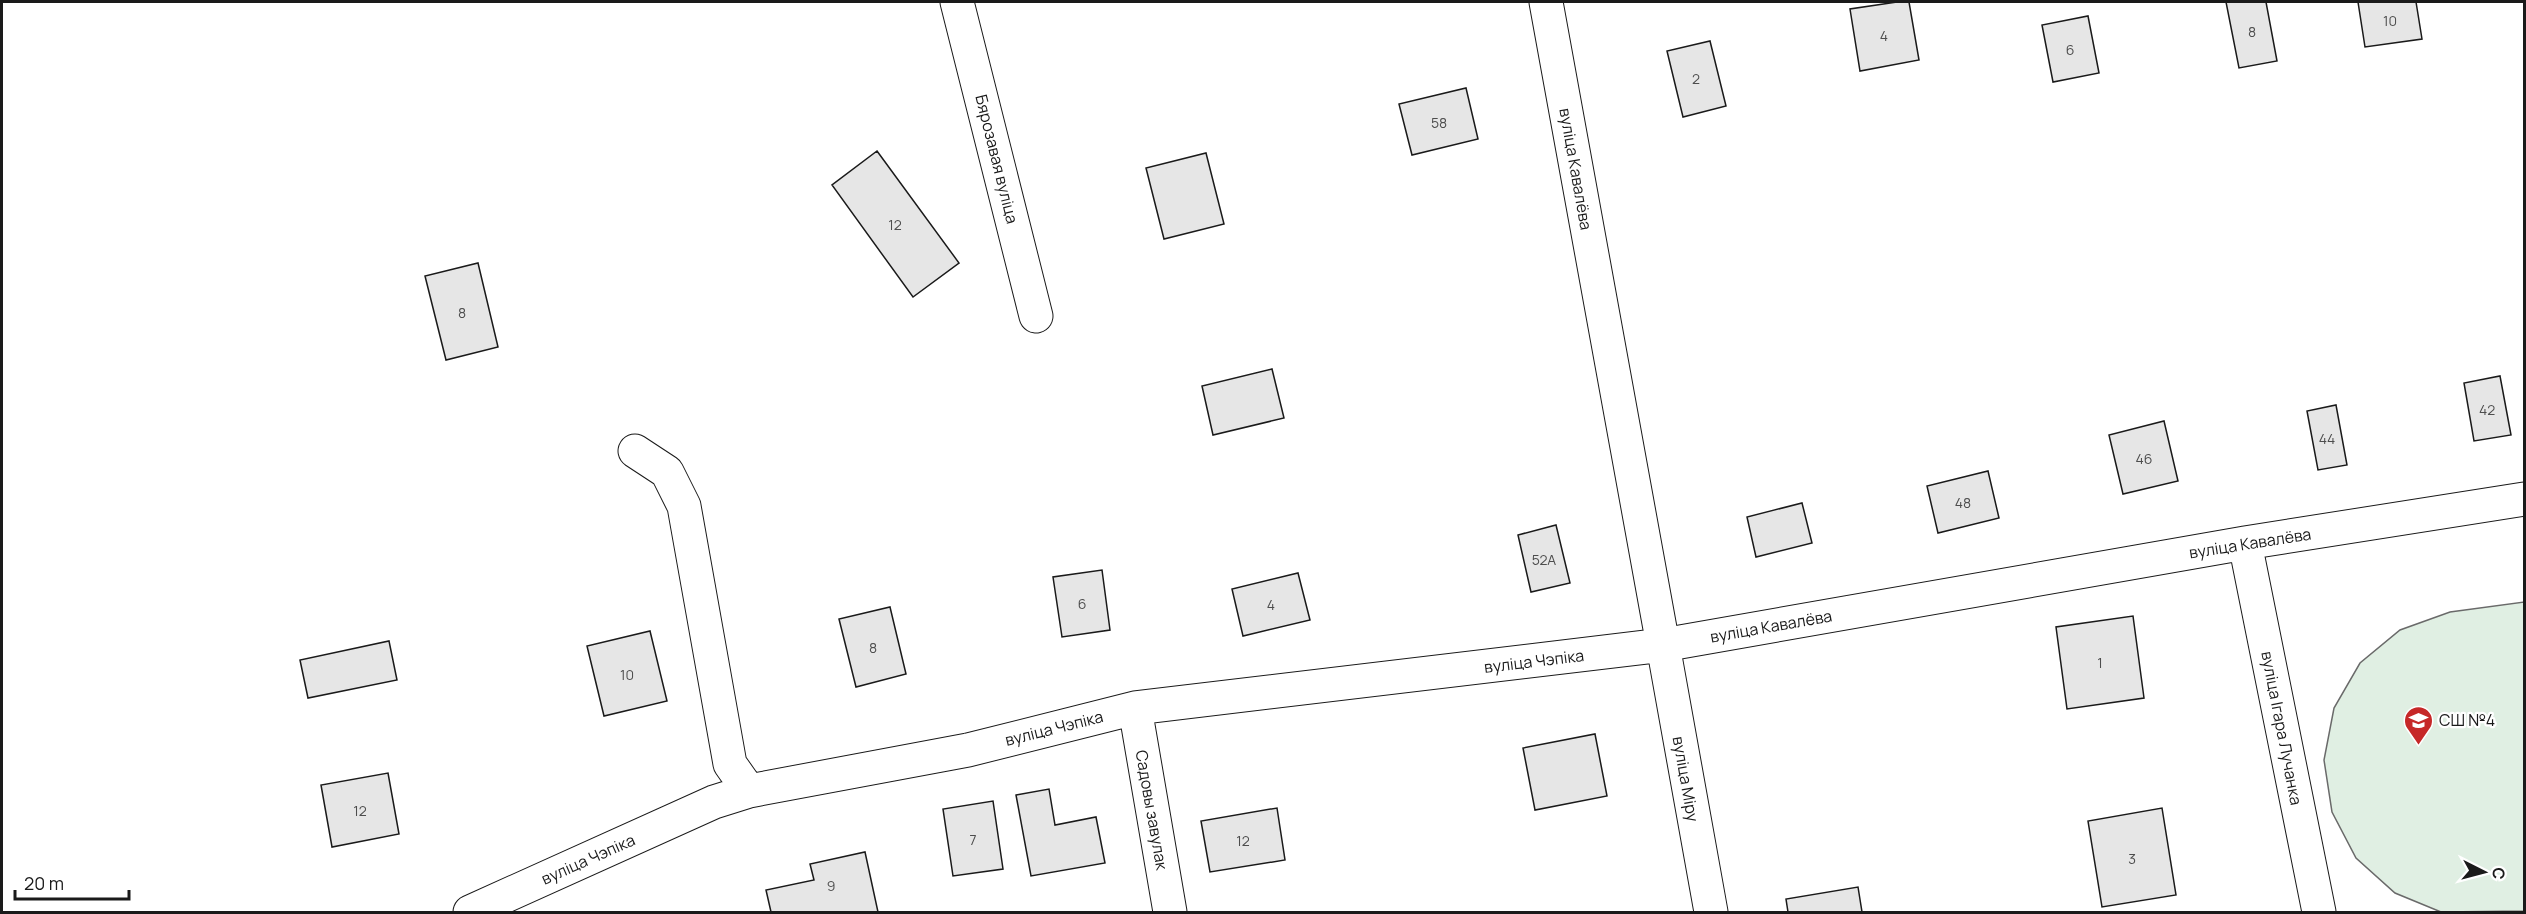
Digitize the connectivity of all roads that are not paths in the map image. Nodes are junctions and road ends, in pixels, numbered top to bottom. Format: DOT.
graph roads {
  1 [pos="957,2"];
  2 [pos="1546,2"];
  3 [pos="1036,316"];
  4 [pos="635,451"];
  5 [pos="2524,499"];
  6 [pos="2245,543"];
  7 [pos="1663,645"];
  8 [pos="1135,708"];
  9 [pos="749,791"];
  10 [pos="470,912"];
  11 [pos="1170,912"];
  12 [pos="1711,912"];
  13 [pos="2319,912"];
  1 -- 3 [label="street, Бярозавая вуліца"];
  2 -- 7 [label="street, вуліца Кавалёва"];
  4 -- 9 [label="street"];
  5 -- 6 [label="street, вуліца Кавалёва"];
  6 -- 7 [label="street, вуліца Кавалёва"];
  6 -- 13 [label="street, вуліца Ігара Лучанка"];
  7 -- 8 [label="street, вуліца Чэпіка"];
  7 -- 12 [label="street, вуліца Міру"];
  8 -- 9 [label="street, вуліца Чэпіка"];
  8 -- 11 [label="street, Садовы завулак"];
  9 -- 10 [label="street, вуліца Чэпіка"];
}
